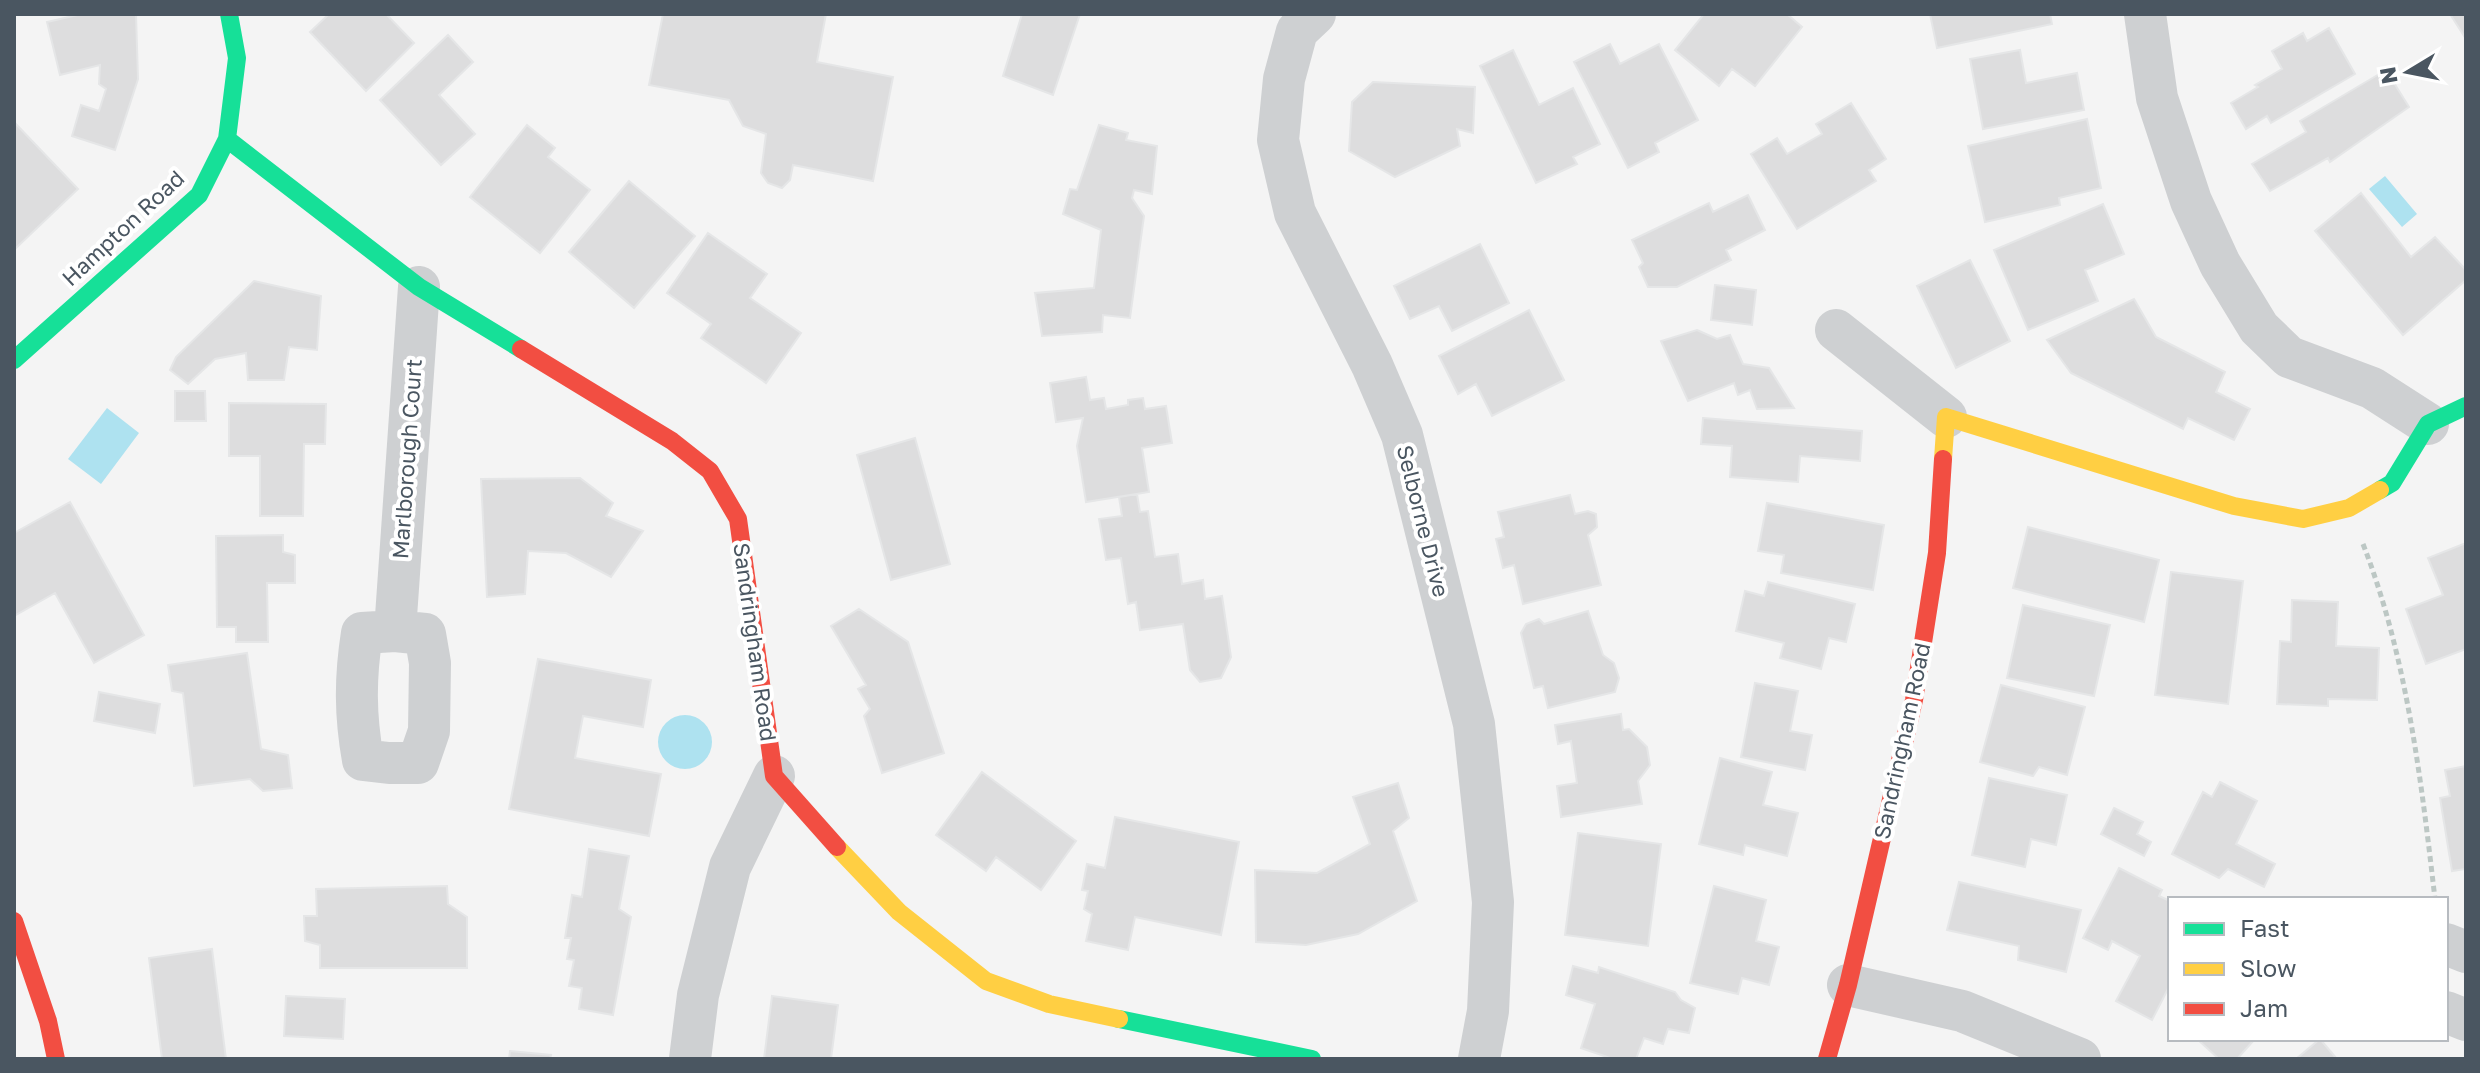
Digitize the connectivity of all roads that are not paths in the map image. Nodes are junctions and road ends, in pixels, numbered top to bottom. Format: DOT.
graph roads {
  1 [pos="229,14"];
  2 [pos="1315,14"];
  3 [pos="2145,14"];
  4 [pos="227,139"];
  5 [pos="419,287"];
  6 [pos="1836,330"];
  7 [pos="14,360"];
  8 [pos="2466,406"];
  9 [pos="1946,417"];
  10 [pos="2428,424"];
  11 [pos="395,631"];
  12 [pos="774,776"];
  13 [pos="14,921"];
  14 [pos="1848,985"];
  15 [pos="56,1059"];
  16 [pos="690,1059"];
  17 [pos="1312,1059"];
  18 [pos="1479,1059"];
  19 [pos="1827,1059"];
  20 [pos="2080,1059"];
  1 -- 4 [label="street, Hampton Road"];
  2 -- 18 [label="street, Selborne Drive"];
  3 -- 10 [label="street"];
  4 -- 5 [label="street, Sandringham Road"];
  4 -- 7 [label="street, Hampton Road"];
  5 -- 11 [label="street, Marlborough Court"];
  5 -- 12 [label="street, Sandringham Road"];
  6 -- 9 [label="street"];
  8 -- 10 [label="street"];
  9 -- 10 [label="street"];
  9 -- 14 [label="street, Sandringham Road"];
  12 -- 16 [label="street"];
  12 -- 17 [label="street"];
  13 -- 15 [label="street"];
  14 -- 19 [label="street, Sandringham Road"];
  14 -- 20 [label="street"];
}
